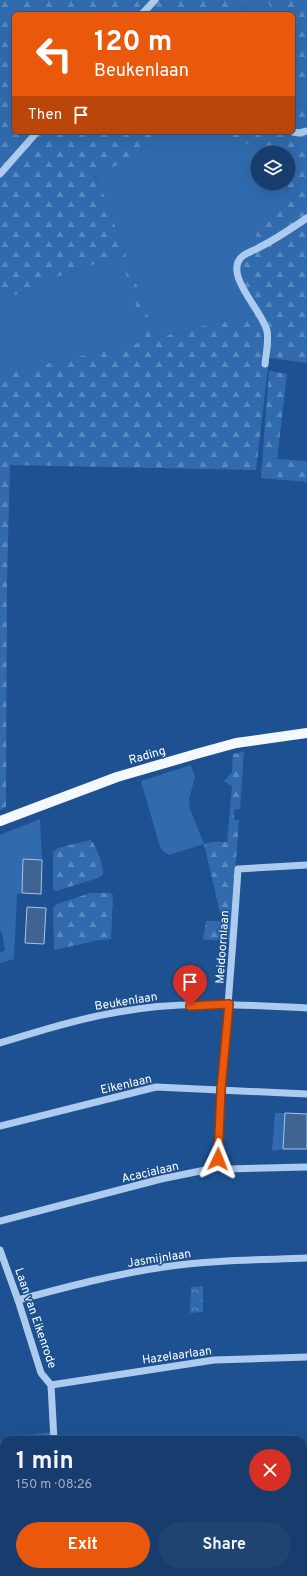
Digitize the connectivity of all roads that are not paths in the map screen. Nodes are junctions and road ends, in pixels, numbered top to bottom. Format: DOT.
graph roads {
  1 [pos="155,0"];
  2 [pos="144,12"];
  3 [pos="307,131"];
  4 [pos="296,132"];
  5 [pos="35,134"];
  6 [pos="307,139"];
  7 [pos="0,174"];
  8 [pos="307,218"];
  9 [pos="265,364"];
  10 [pos="307,733"];
  11 [pos="0,821"];
  12 [pos="307,865"];
  13 [pos="229,1004"];
  14 [pos="307,1008"];
  15 [pos="0,1043"];
  16 [pos="221,1090"];
  17 [pos="307,1094"];
  18 [pos="0,1126"];
  19 [pos="220,1167"];
  20 [pos="307,1167"];
  21 [pos="0,1221"];
  22 [pos="0,1250"];
  23 [pos="307,1258"];
  24 [pos="18,1300"];
  25 [pos="307,1356"];
  26 [pos="51,1385"];
  27 [pos="54,1436"];
  1 -- 2 [label="street"];
  3 -- 4 [label="street"];
  4 -- 6 [label="street"];
  5 -- 7 [label="street"];
  8 -- 9 [label="street"];
  10 -- 11 [label="main road, Rading"];
  12 -- 13 [label="street, Meidoornlaan"];
  13 -- 14 [label="street, Beukenlaan"];
  13 -- 15 [label="street, Beukenlaan"];
  13 -- 16 [label="street, Meidoornlaan"];
  16 -- 17 [label="street, Eikenlaan"];
  16 -- 18 [label="street, Eikenlaan"];
  16 -- 19 [label="street, Meidoornlaan"];
  19 -- 20 [label="street, Acacialaan"];
  19 -- 21 [label="street, Acacialaan"];
  22 -- 24 [label="street, Laan van Eikenrode"];
  23 -- 24 [label="street, Jasmijnlaan"];
  24 -- 26 [label="street, Laan van Eikenrode"];
  25 -- 26 [label="street, Hazelaarlaan"];
  26 -- 27 [label="street, Laan van Eikenrode"];
}
